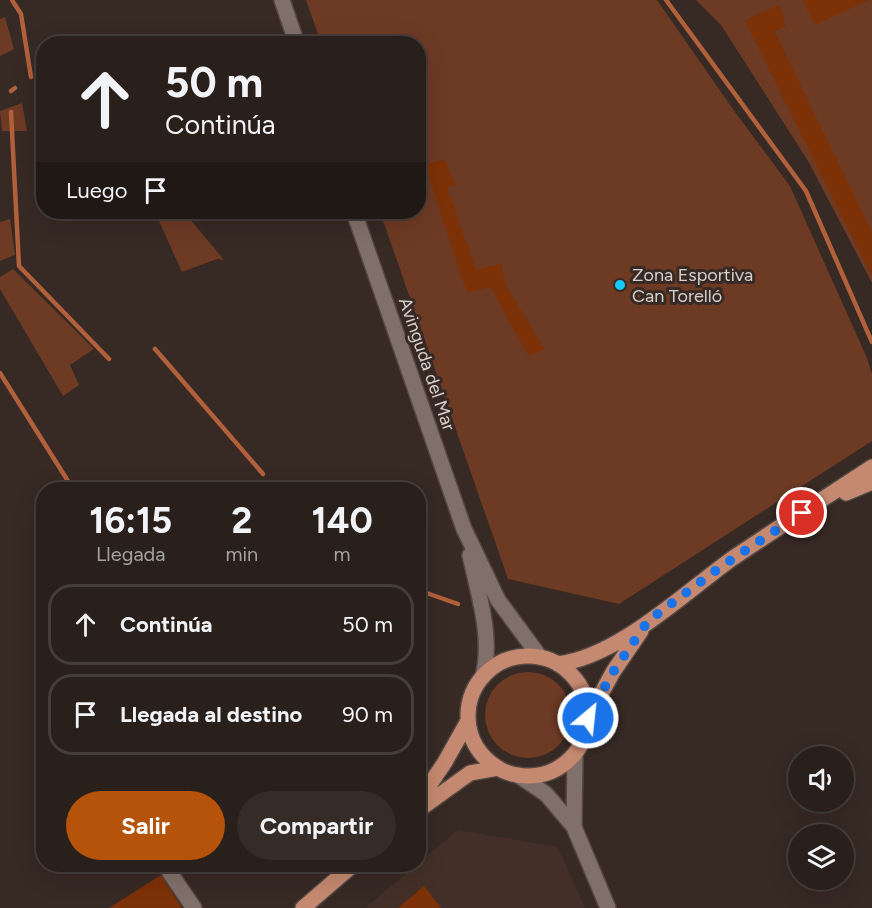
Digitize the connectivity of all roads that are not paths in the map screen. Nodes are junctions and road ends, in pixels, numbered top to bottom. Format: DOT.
graph roads {
  1 [pos="282,0"];
  2 [pos="294,36"];
  3 [pos="356,219"];
  4 [pos="872,467"];
  5 [pos="872,482"];
  6 [pos="802,513"];
  7 [pos="464,529"];
  8 [pos="648,621"];
  9 [pos="540,657"];
  10 [pos="558,664"];
  11 [pos="483,676"];
  12 [pos="588,718"];
  13 [pos="468,721"];
  14 [pos="574,754"];
  15 [pos="498,768"];
  16 [pos="518,776"];
  17 [pos="426,790"];
  18 [pos="426,804"];
  19 [pos="574,827"];
  20 [pos="345,872"];
  21 [pos="170,873"];
  22 [pos="194,908"];
  23 [pos="303,908"];
  24 [pos="608,908"];
  1 -- 2 [label="street"];
  3 -- 7 [label="street, Avinguda del Mar"];
  4 -- 6 [label="main road"];
  5 -- 6 [label="main road"];
  6 -- 8 [label="main road"];
  7 -- 9 [label="street, Avinguda del Mar"];
  7 -- 11 [label="street, Avinguda del Mar"];
  8 -- 10 [label="main road"];
  8 -- 12 [label="main road"];
  9 -- 10 [label="main road"];
  9 -- 11 [label="main road"];
  10 -- 12 [label="main road"];
  11 -- 13 [label="main road"];
  12 -- 14 [label="main road"];
  13 -- 15 [label="main road"];
  13 -- 17 [label="main road"];
  14 -- 16 [label="main road"];
  14 -- 19 [label="street"];
  15 -- 16 [label="main road"];
  15 -- 18 [label="main road"];
  16 -- 19 [label="street"];
  19 -- 24 [label="street"];
  20 -- 23 [label="main road"];
  21 -- 22 [label="street"];
}
